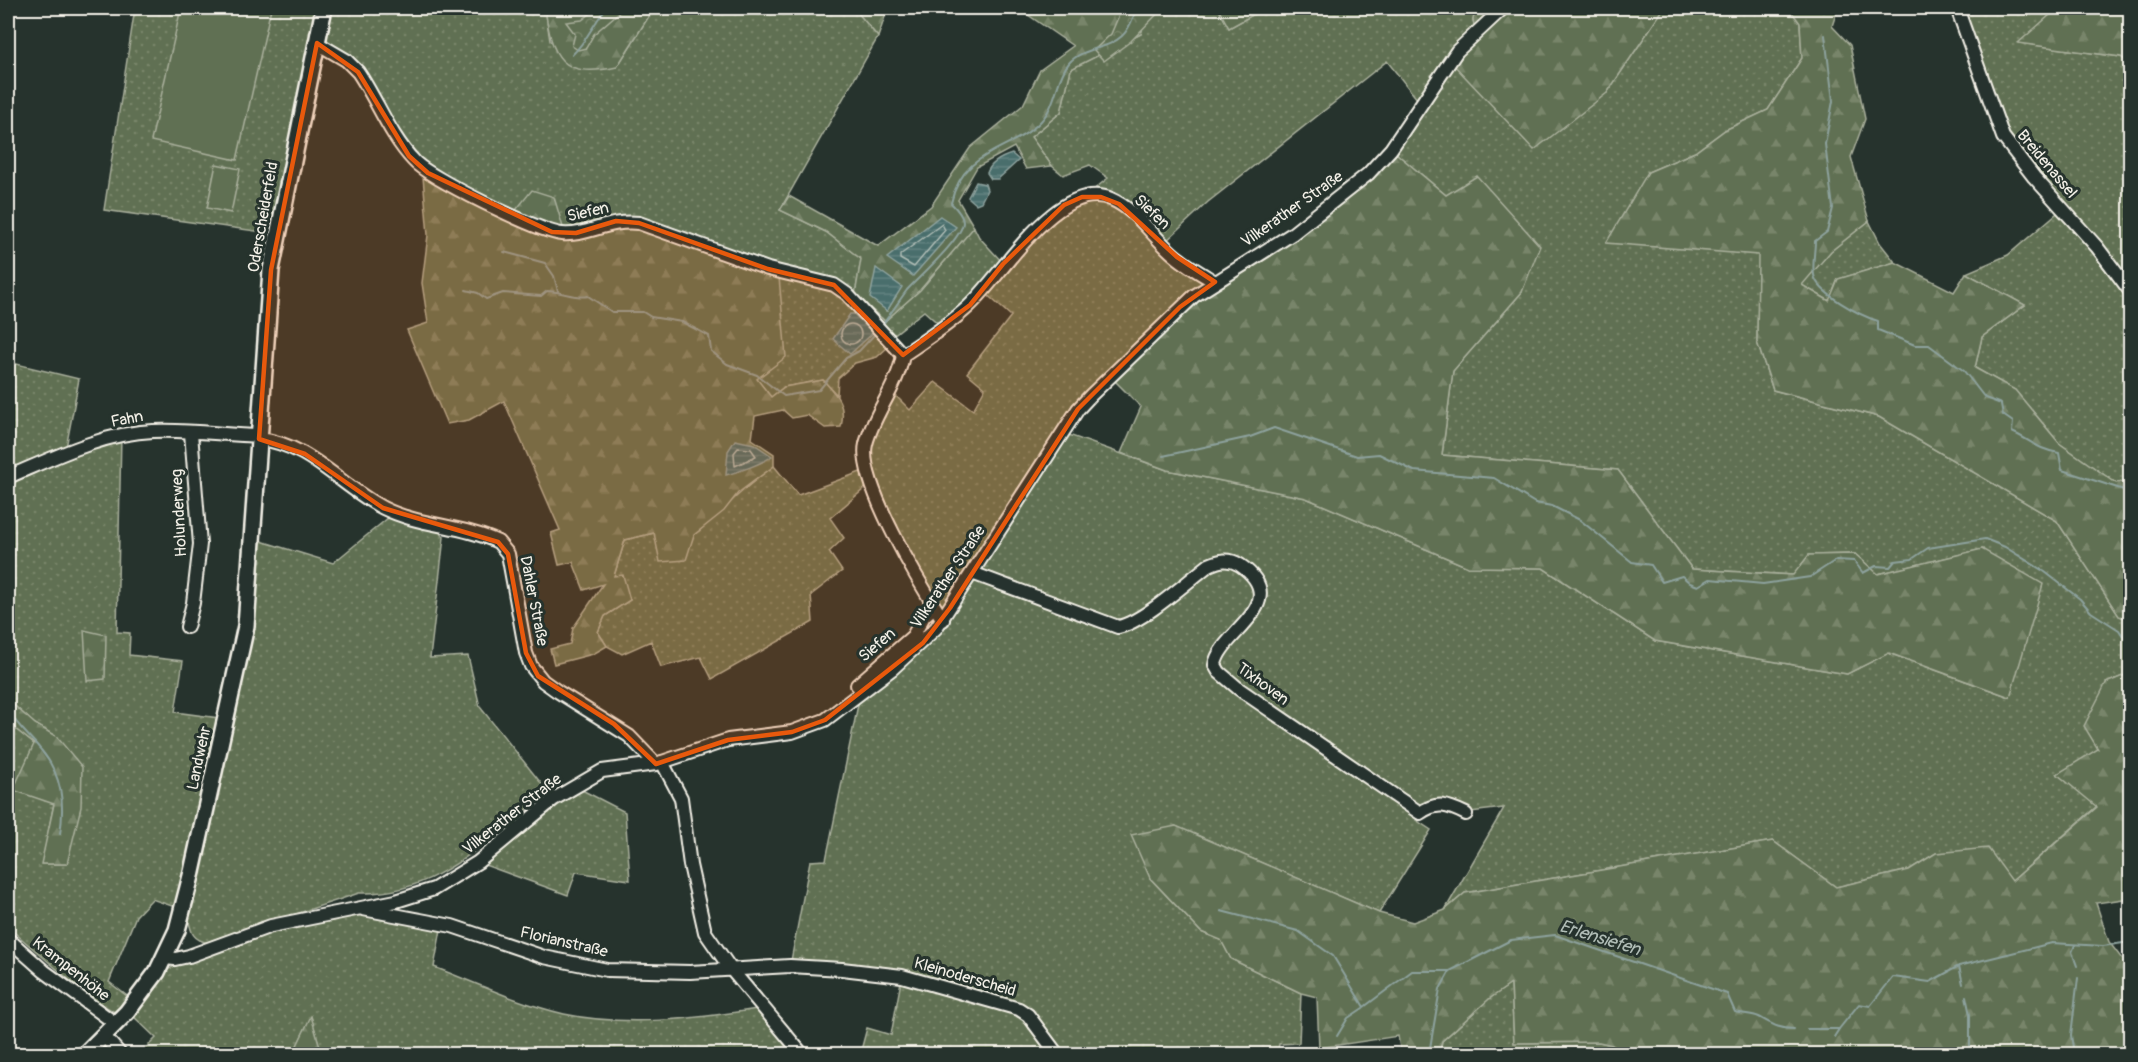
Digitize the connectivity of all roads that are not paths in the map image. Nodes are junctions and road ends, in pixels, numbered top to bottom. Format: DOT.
graph roads {
  1 [pos="324,8"];
  2 [pos="1503,8"];
  3 [pos="1957,8"];
  4 [pos="317,43"];
  5 [pos="1215,282"];
  6 [pos="2130,291"];
  7 [pos="903,355"];
  8 [pos="191,433"];
  9 [pos="259,438"];
  10 [pos="8,477"];
  11 [pos="972,573"];
  12 [pos="934,607"];
  13 [pos="943,620"];
  14 [pos="187,627"];
  15 [pos="859,680"];
  16 [pos="659,763"];
  17 [pos="1466,814"];
  18 [pos="356,908"];
  19 [pos="8,939"];
  20 [pos="165,958"];
  21 [pos="730,968"];
  22 [pos="842,969"];
  23 [pos="116,1024"];
  24 [pos="104,1036"];
  25 [pos="86,1054"];
  26 [pos="120,1054"];
  27 [pos="802,1054"];
  28 [pos="1057,1054"];
  1 -- 4 [label="main road, Oderscheiderfeld"];
  2 -- 5 [label="street, Vilkerather Straße"];
  3 -- 6 [label="street, Breidenassel"];
  4 -- 7 [label="street, Siefen"];
  4 -- 9 [label="main road, Oderscheiderfeld"];
  5 -- 7 [label="street, Siefen"];
  5 -- 11 [label="street, Vilkerather Straße"];
  7 -- 12 [label="street"];
  8 -- 9 [label="street, Fahn"];
  8 -- 10 [label="street, Fahn"];
  8 -- 14 [label="street, Holunderweg"];
  9 -- 16 [label="street, Dahler Straße"];
  9 -- 20 [label="main road, Landwehr"];
  11 -- 13 [label="street, Vilkerather Straße"];
  11 -- 17 [label="street, Tixhoven"];
  12 -- 13 [label="street"];
  12 -- 15 [label="street, Siefen"];
  13 -- 16 [label="street, Vilkerather Straße"];
  16 -- 18 [label="street, Vilkerather Straße"];
  16 -- 21 [label="street, Dahler Straße"];
  18 -- 20 [label="street, Vilkerather Straße"];
  18 -- 21 [label="street, Florianstraße"];
  19 -- 23 [label="street, Krampenhöhe"];
  20 -- 23 [label="main road, Landwehr"];
  21 -- 22 [label="street, Florianstraße"];
  21 -- 27 [label="street, Dahler Straße"];
  22 -- 28 [label="street, Kleinoderscheid"];
  23 -- 24 [label="main road, Landwehr"];
  24 -- 25 [label="main road, Landwehr"];
  24 -- 26 [label="street"];
}
